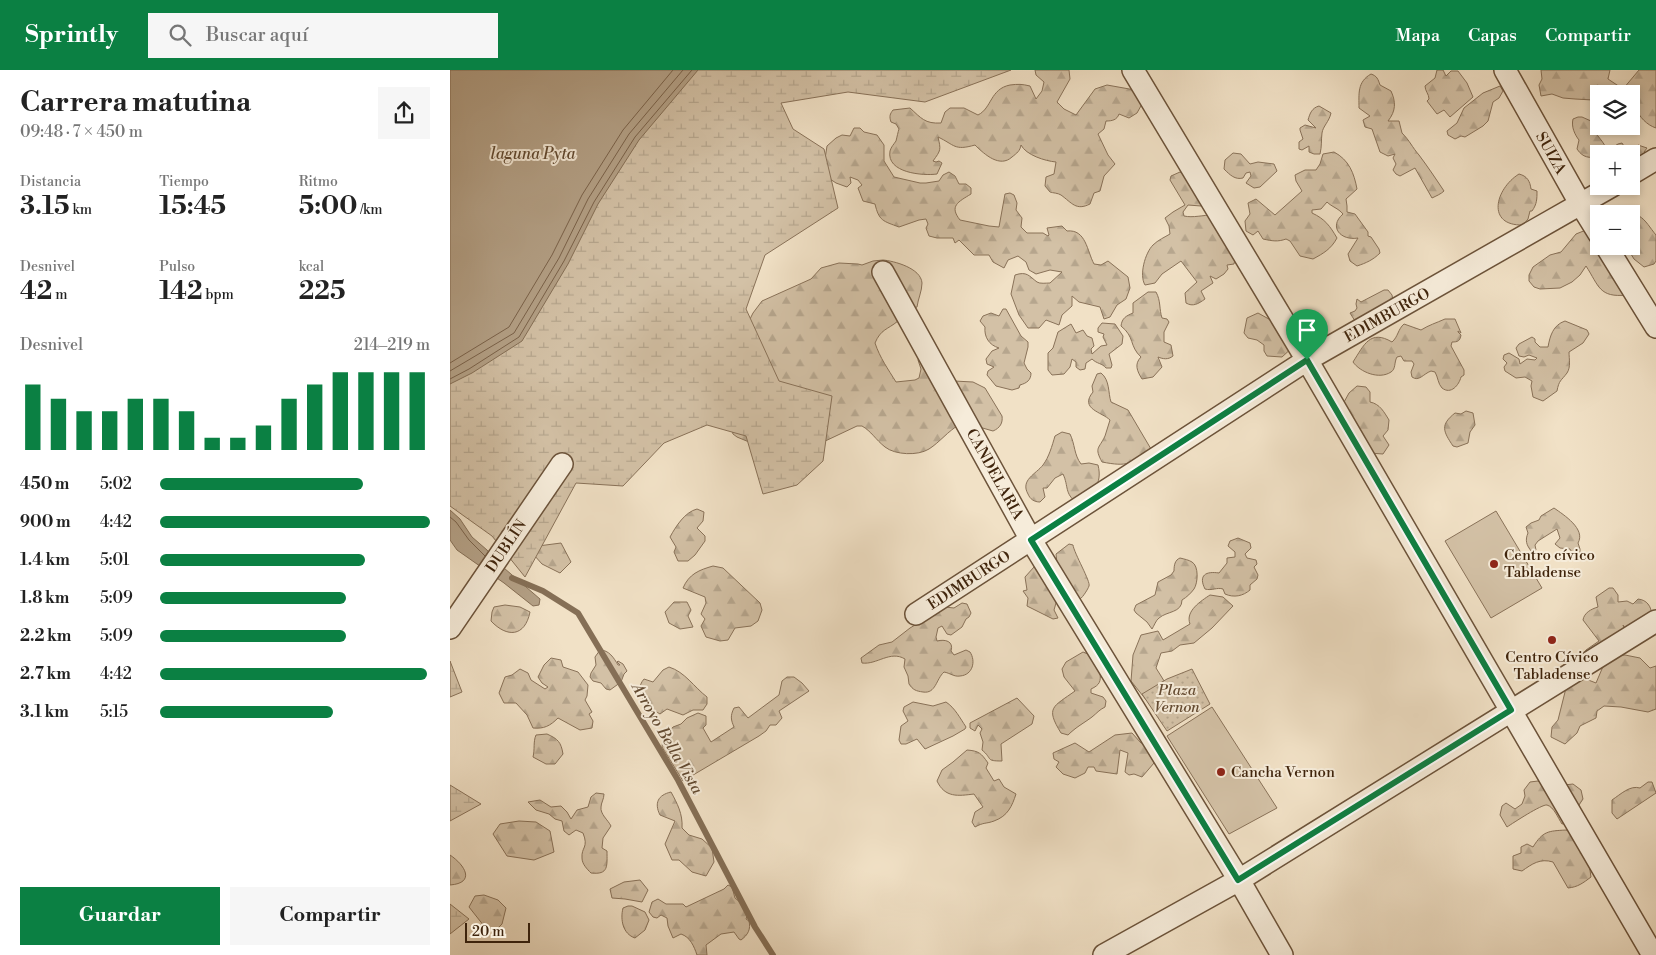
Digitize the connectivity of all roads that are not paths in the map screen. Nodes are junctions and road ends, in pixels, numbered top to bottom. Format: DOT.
graph roads {
  1 [pos="1133,70"];
  2 [pos="1505,70"];
  3 [pos="1656,159"];
  4 [pos="1640,169"];
  5 [pos="1597,195"];
  6 [pos="1581,205"];
  7 [pos="1590,220"];
  8 [pos="1612,255"];
  9 [pos="883,272"];
  10 [pos="1656,327"];
  11 [pos="1307,360"];
  12 [pos="562,464"];
  13 [pos="1031,540"];
  14 [pos="916,614"];
  15 [pos="1656,621"];
  16 [pos="450,628"];
  17 [pos="1511,710"];
  18 [pos="1238,880"];
  19 [pos="1104,955"];
  20 [pos="1282,955"];
  21 [pos="1653,955"];
  1 -- 11 [label="street"];
  2 -- 6 [label="street, SUIZA"];
  3 -- 4 [label="street"];
  5 -- 6 [label="street, EDIMBURGO"];
  6 -- 7 [label="street, SUIZA"];
  6 -- 11 [label="street, EDIMBURGO"];
  8 -- 10 [label="street"];
  9 -- 13 [label="street, CANDELARIA"];
  11 -- 13 [label="street, EDIMBURGO"];
  11 -- 17 [label="street"];
  12 -- 16 [label="street, DUBLÍN"];
  13 -- 14 [label="street, EDIMBURGO"];
  13 -- 18 [label="street, CANDELARIA"];
  15 -- 17 [label="street"];
  17 -- 18 [label="street"];
  17 -- 21 [label="street"];
  18 -- 19 [label="street"];
  18 -- 20 [label="street, CANDELARIA"];
}
